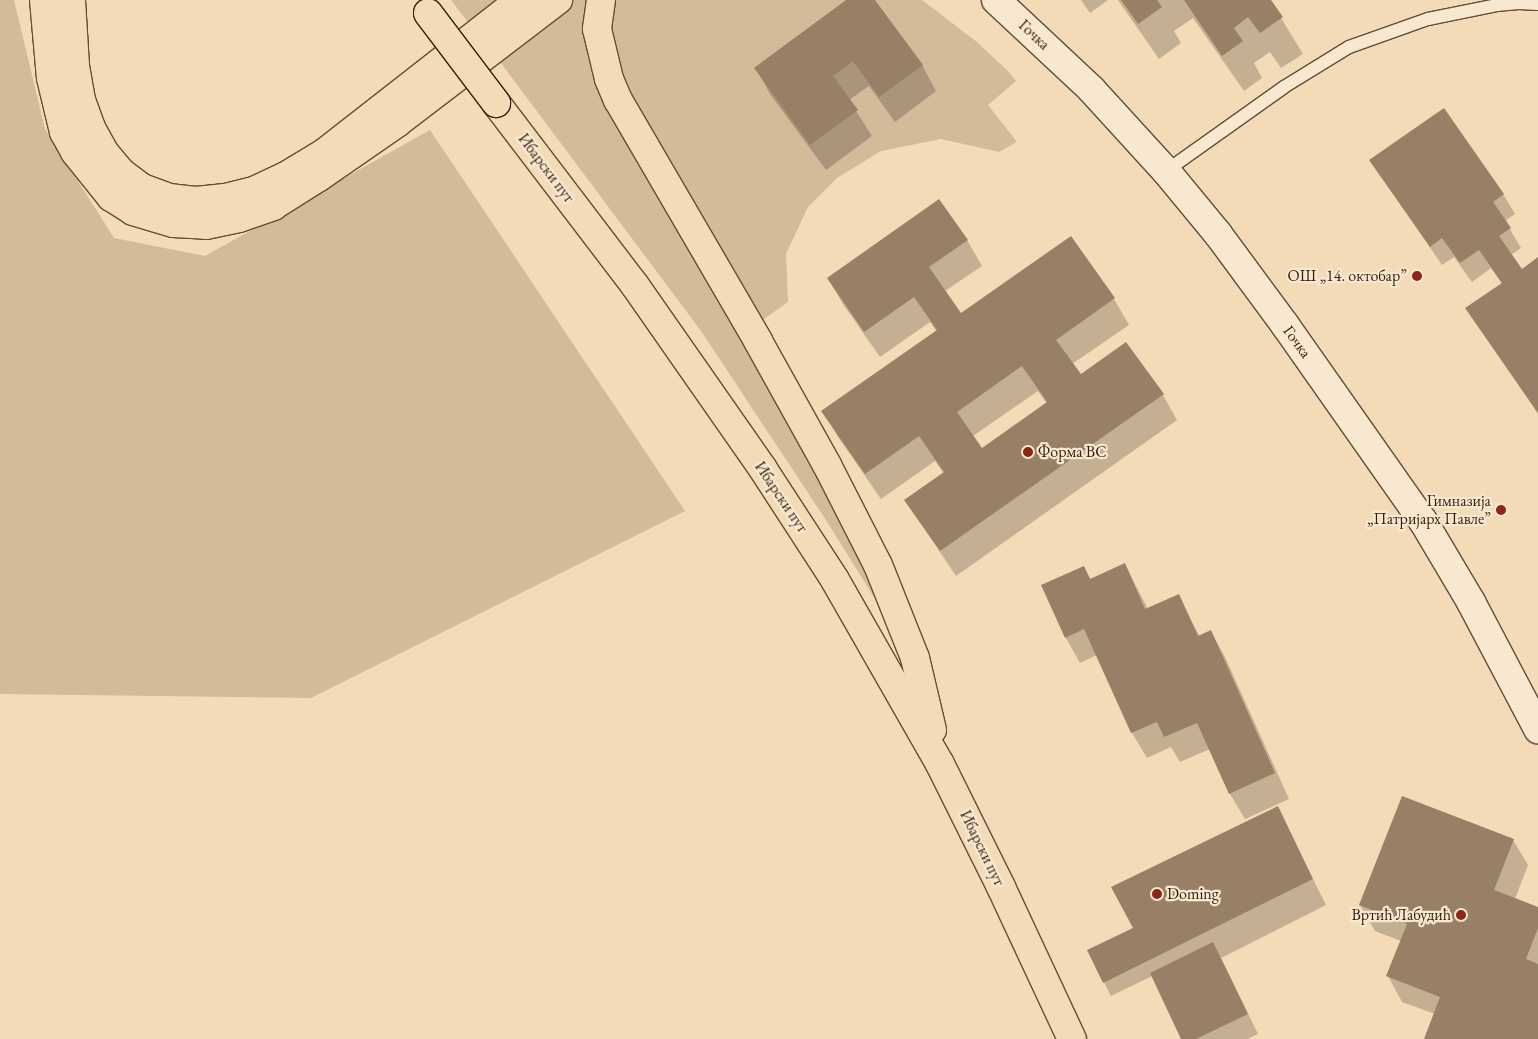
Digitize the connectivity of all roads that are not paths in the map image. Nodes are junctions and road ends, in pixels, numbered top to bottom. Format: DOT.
graph roads {
  1 [pos="44,0"];
  2 [pos="70,0"];
  3 [pos="520,0"];
  4 [pos="558,0"];
  5 [pos="600,0"];
  6 [pos="996,0"];
  7 [pos="1538,4"];
  8 [pos="423,6"];
  9 [pos="1166,171"];
  10 [pos="1538,728"];
  11 [pos="940,764"];
  12 [pos="1072,1039"];
  1 -- 4 [label="main road"];
  2 -- 3 [label="main road"];
  5 -- 11 [label="main road"];
  6 -- 9 [label="street, Гочка"];
  7 -- 9 [label="lane"];
  8 -- 11 [label="main road, Ибарски пут, bridge"];
  9 -- 10 [label="street, Гочка"];
  11 -- 12 [label="main road, Ибарски пут"];
}
